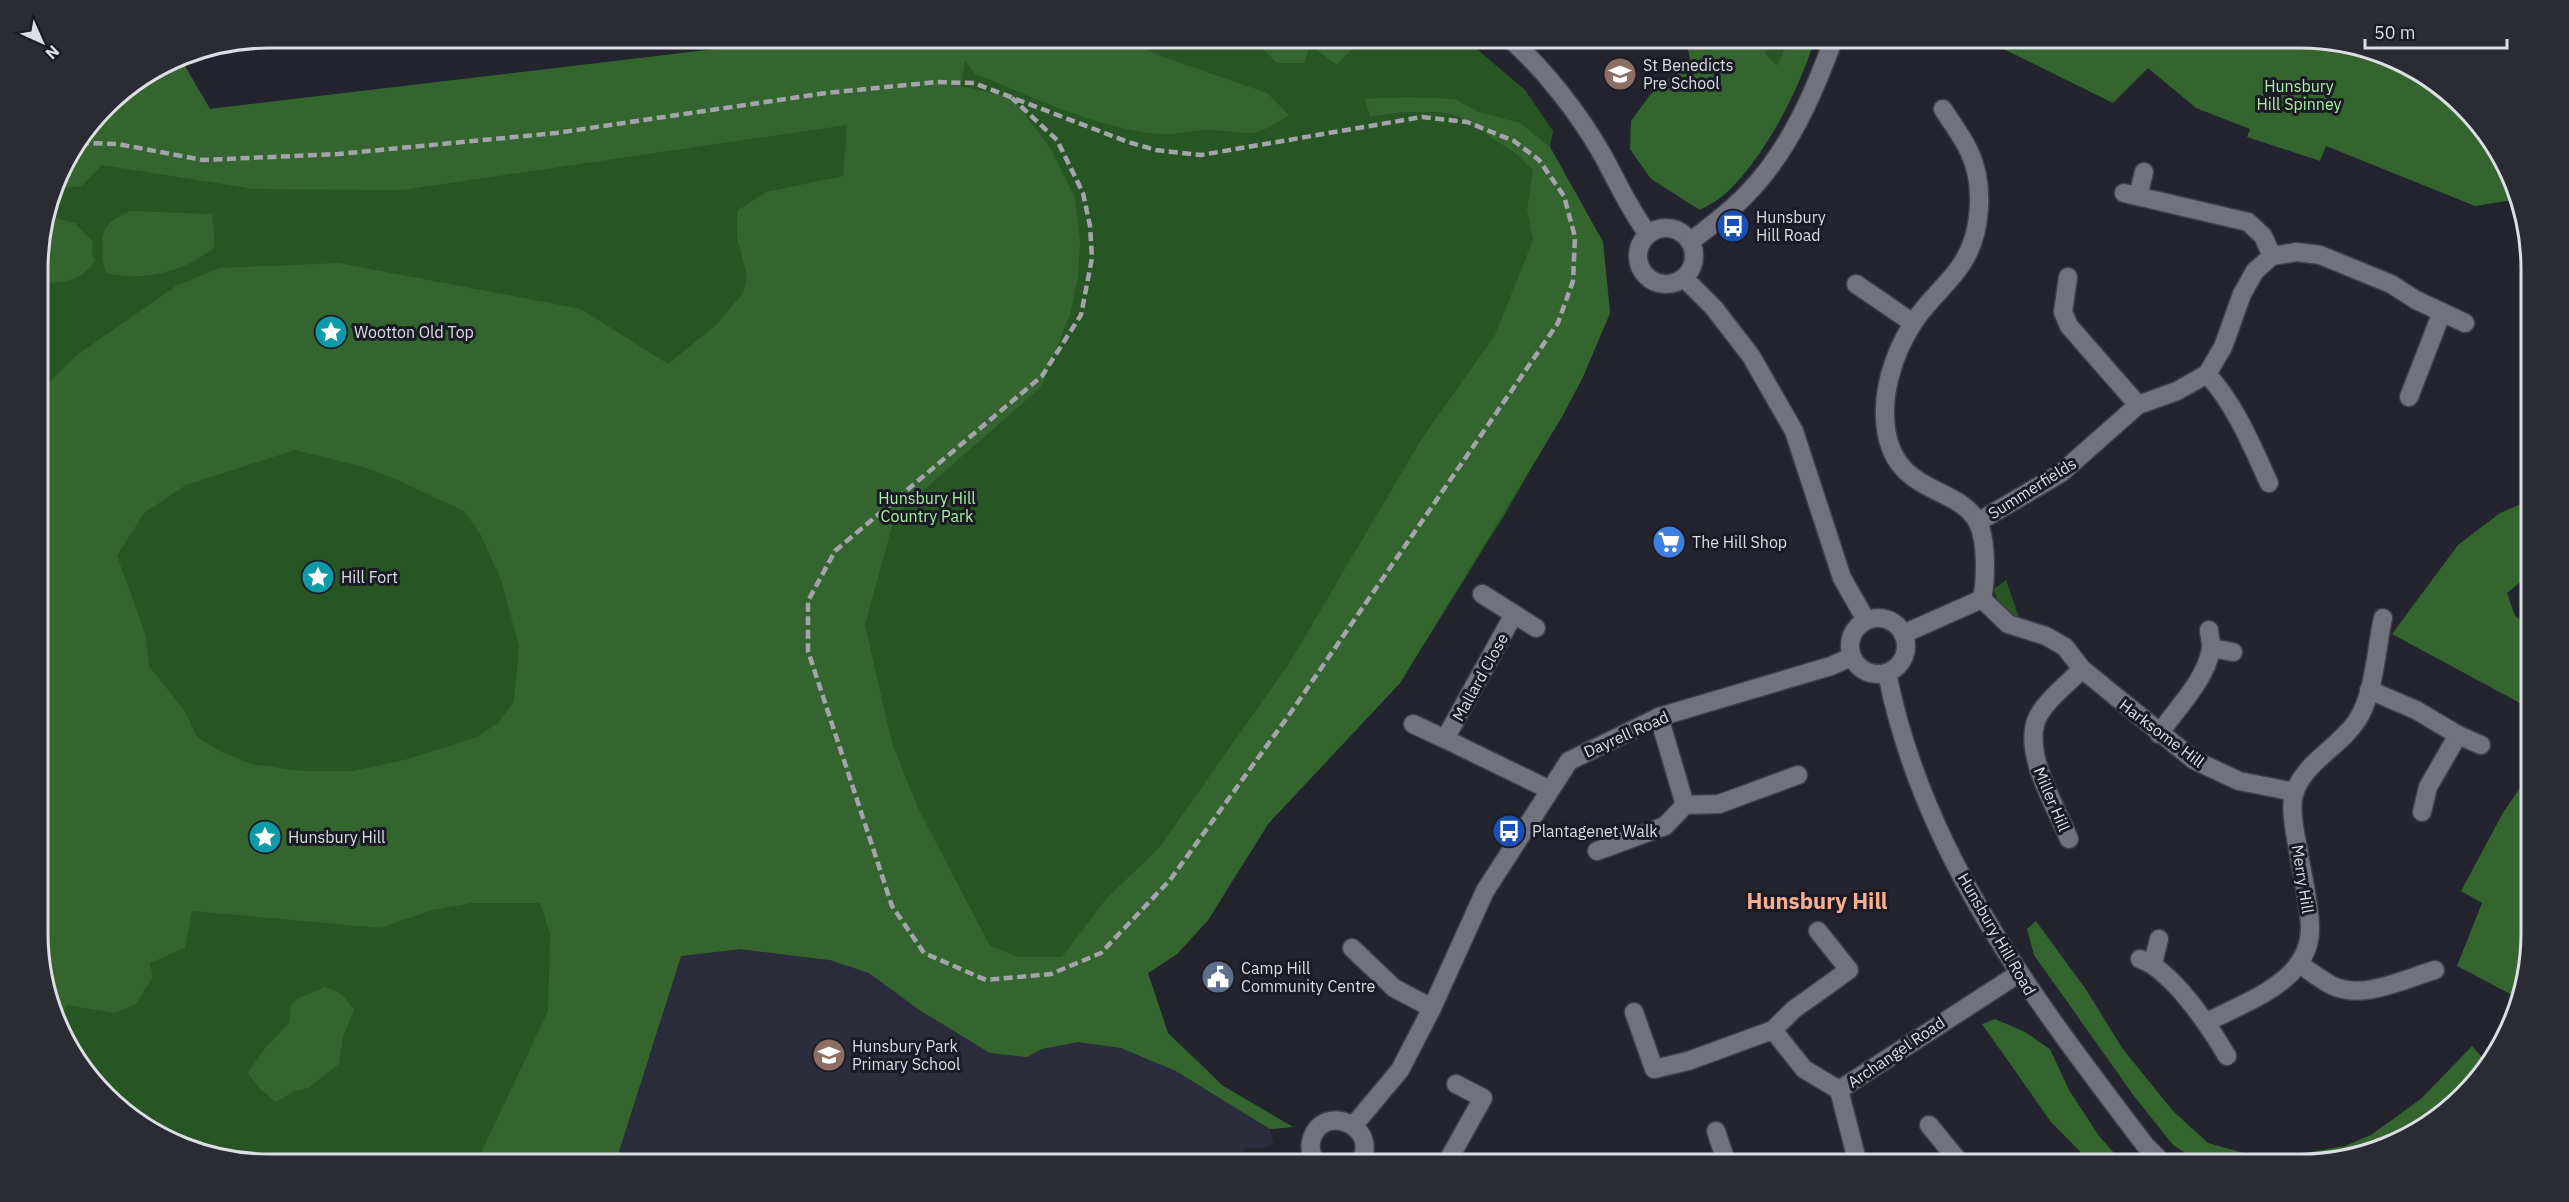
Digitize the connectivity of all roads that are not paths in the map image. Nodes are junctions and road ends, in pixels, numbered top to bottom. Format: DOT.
graph roads {
  1 [pos="1522,48"];
  2 [pos="1830,48"];
  3 [pos="1943,108"];
  4 [pos="2144,171"];
  5 [pos="1648,234"];
  6 [pos="1690,242"];
  7 [pos="2272,256"];
  8 [pos="2068,277"];
  9 [pos="1684,278"];
  10 [pos="1856,284"];
  11 [pos="2442,312"];
  12 [pos="1912,323"];
  13 [pos="2465,323"];
  14 [pos="2207,374"];
  15 [pos="2409,397"];
  16 [pos="2138,405"];
  17 [pos="2269,483"];
  18 [pos="1978,522"];
  19 [pos="1482,594"];
  20 [pos="1982,599"];
  21 [pos="1514,614"];
  22 [pos="2383,618"];
  23 [pos="1866,620"];
  24 [pos="1536,628"];
  25 [pos="1903,634"];
  26 [pos="2233,652"];
  27 [pos="1851,657"];
  28 [pos="2082,669"];
  29 [pos="1887,674"];
  30 [pos="2369,690"];
  31 [pos="1659,717"];
  32 [pos="1413,724"];
  33 [pos="2158,734"];
  34 [pos="2458,735"];
  35 [pos="1445,739"];
  36 [pos="2481,745"];
  37 [pos="1798,775"];
  38 [pos="1550,790"];
  39 [pos="2295,792"];
  40 [pos="1685,804"];
  41 [pos="2422,812"];
  42 [pos="2069,839"];
  43 [pos="1597,851"];
  44 [pos="1818,931"];
  45 [pos="2159,939"];
  46 [pos="1352,948"];
  47 [pos="2299,964"];
  48 [pos="2435,970"];
  49 [pos="2018,974"];
  50 [pos="1432,1008"];
  51 [pos="1634,1012"];
  52 [pos="2207,1022"];
  53 [pos="1773,1029"];
  54 [pos="2227,1056"];
  55 [pos="1456,1084"];
  56 [pos="1839,1090"];
  57 [pos="1354,1125"];
  58 [pos="1929,1125"];
  59 [pos="1716,1131"];
  60 [pos="1310,1154"];
  61 [pos="1363,1154"];
  62 [pos="1452,1154"];
  63 [pos="1724,1154"];
  64 [pos="1855,1154"];
  65 [pos="1953,1154"];
  66 [pos="2154,1154"];
  1 -- 5 [label="street"];
  2 -- 6 [label="street"];
  3 -- 12 [label="street"];
  4 -- 7 [label="street"];
  5 -- 6 [label="street"];
  5 -- 9 [label="street"];
  6 -- 9 [label="street"];
  7 -- 11 [label="street"];
  7 -- 14 [label="street"];
  8 -- 16 [label="street"];
  9 -- 23 [label="street"];
  10 -- 12 [label="street"];
  11 -- 13 [label="street"];
  11 -- 15 [label="street"];
  12 -- 18 [label="street"];
  14 -- 16 [label="street, Summerfields"];
  14 -- 17 [label="street"];
  16 -- 18 [label="street, Summerfields"];
  18 -- 20 [label="street"];
  19 -- 21 [label="street, Mallard Close"];
  20 -- 25 [label="street"];
  20 -- 28 [label="street, Harksome Hill"];
  21 -- 24 [label="street, Mallard Close"];
  21 -- 35 [label="street, Mallard Close"];
  22 -- 30 [label="street"];
  23 -- 25 [label="street"];
  23 -- 27 [label="street"];
  25 -- 29 [label="street"];
  26 -- 33 [label="street"];
  27 -- 29 [label="street"];
  27 -- 31 [label="street, Dayrell Road"];
  28 -- 33 [label="street, Harksome Hill"];
  28 -- 42 [label="street, Miller Hill"];
  29 -- 49 [label="street, Hunsbury Hill Road"];
  30 -- 34 [label="street"];
  30 -- 39 [label="street"];
  31 -- 38 [label="street, Dayrell Road"];
  31 -- 40 [label="street"];
  32 -- 35 [label="street, Mallard Close"];
  33 -- 39 [label="street, Harksome Hill"];
  34 -- 36 [label="street"];
  34 -- 41 [label="street"];
  35 -- 38 [label="street, Mallard Close"];
  37 -- 40 [label="street"];
  38 -- 50 [label="street, Dayrell Road"];
  39 -- 47 [label="street, Merry Hill"];
  40 -- 43 [label="street"];
  44 -- 53 [label="street"];
  45 -- 52 [label="street"];
  46 -- 50 [label="street"];
  47 -- 48 [label="street"];
  47 -- 52 [label="street, Merry Hill"];
  49 -- 56 [label="street, Archangel Road"];
  49 -- 66 [label="street, Hunsbury Hill Road"];
  50 -- 57 [label="street, Dayrell Road"];
  51 -- 53 [label="street"];
  52 -- 54 [label="street"];
  53 -- 56 [label="street"];
  55 -- 62 [label="street"];
  56 -- 64 [label="street, Archangel Road"];
  57 -- 60 [label="street"];
  57 -- 61 [label="street"];
  58 -- 65 [label="street"];
  59 -- 63 [label="street"];
}
